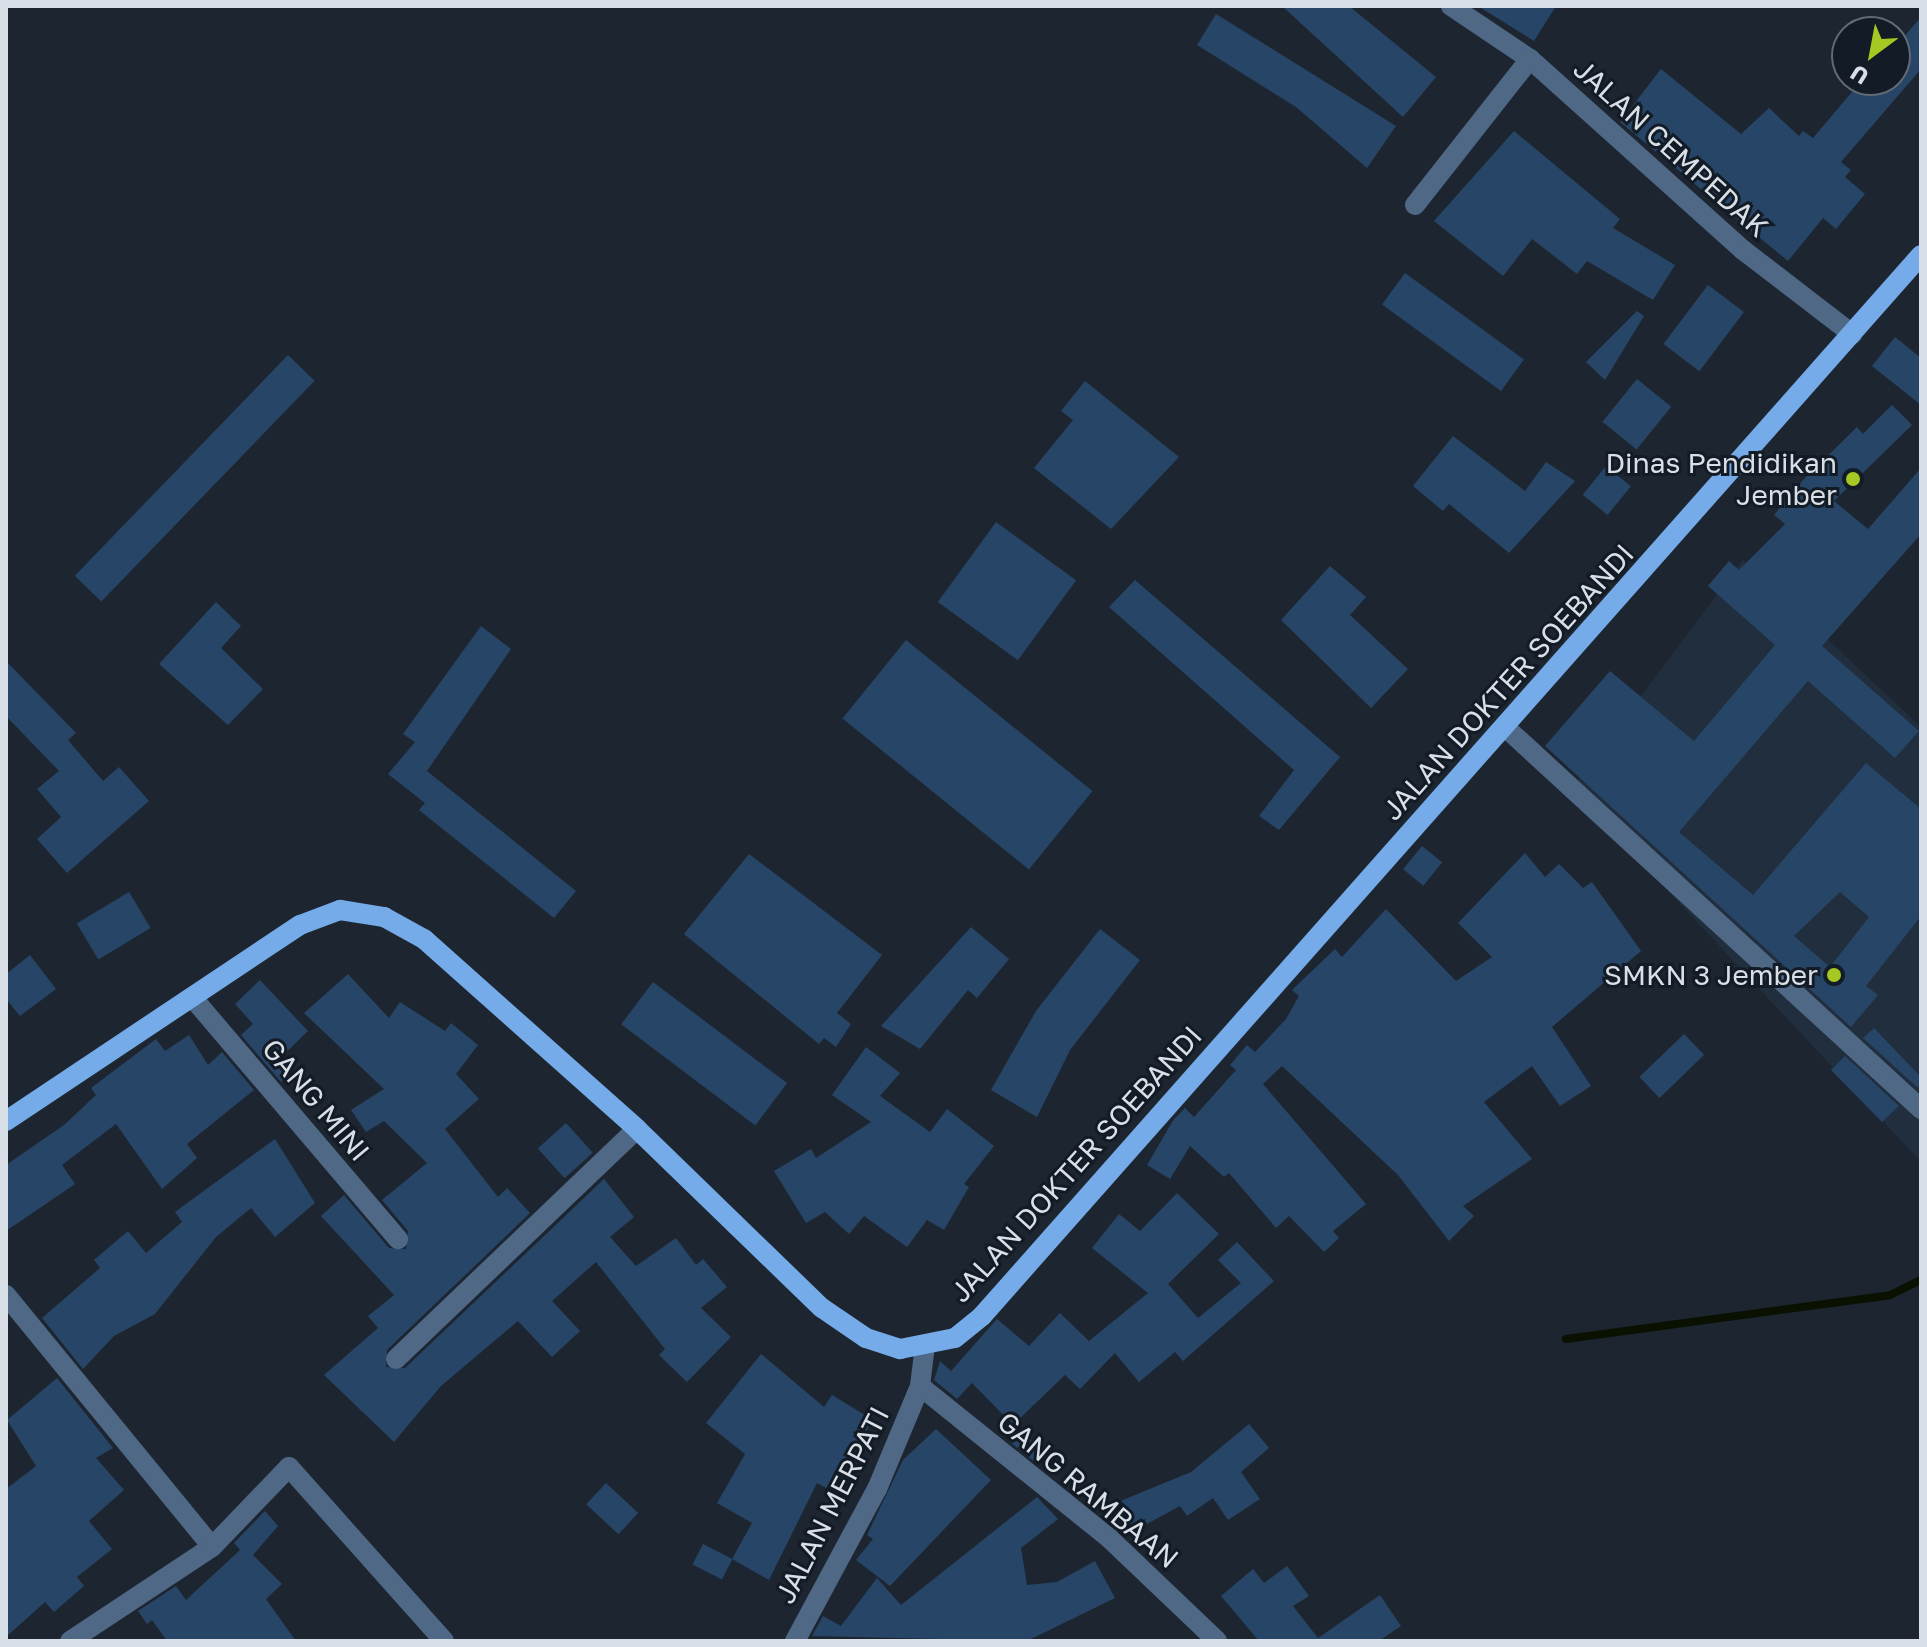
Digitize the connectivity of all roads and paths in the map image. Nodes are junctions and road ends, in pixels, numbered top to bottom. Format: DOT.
graph roads {
  1 [pos="1451,6"];
  2 [pos="1530,59"];
  3 [pos="1415,205"];
  4 [pos="1921,255"];
  5 [pos="1852,334"];
  6 [pos="1505,727"];
  7 [pos="192,997"];
  8 [pos="1921,1109"];
  9 [pos="6,1121"];
  10 [pos="637,1129"];
  11 [pos="398,1239"];
  12 [pos="6,1295"];
  13 [pos="925,1347"];
  14 [pos="396,1359"];
  15 [pos="920,1386"];
  16 [pos="212,1547"];
  17 [pos="70,1641"];
  18 [pos="444,1641"];
  19 [pos="795,1641"];
  20 [pos="1217,1641"];
  1 -- 2 [label="street, JALAN CEMPEDAK"];
  2 -- 3 [label="street"];
  2 -- 5 [label="street, JALAN CEMPEDAK"];
  4 -- 5 [label="main road, JALAN DOKTER SOEBANDI"];
  5 -- 6 [label="main road, JALAN DOKTER SOEBANDI"];
  6 -- 8 [label="street"];
  6 -- 13 [label="main road, JALAN DOKTER SOEBANDI"];
  7 -- 9 [label="main road, JALAN DOKTER SOEBANDI"];
  7 -- 10 [label="main road, JALAN DOKTER SOEBANDI"];
  7 -- 11 [label="street, GANG MINI"];
  10 -- 13 [label="main road, JALAN DOKTER SOEBANDI"];
  10 -- 14 [label="street"];
  12 -- 16 [label="street"];
  13 -- 15 [label="street, JALAN MERPATI"];
  15 -- 19 [label="street, JALAN MERPATI"];
  15 -- 20 [label="street, GANG RAMBAAN"];
  16 -- 17 [label="street"];
  16 -- 18 [label="street"];
}
